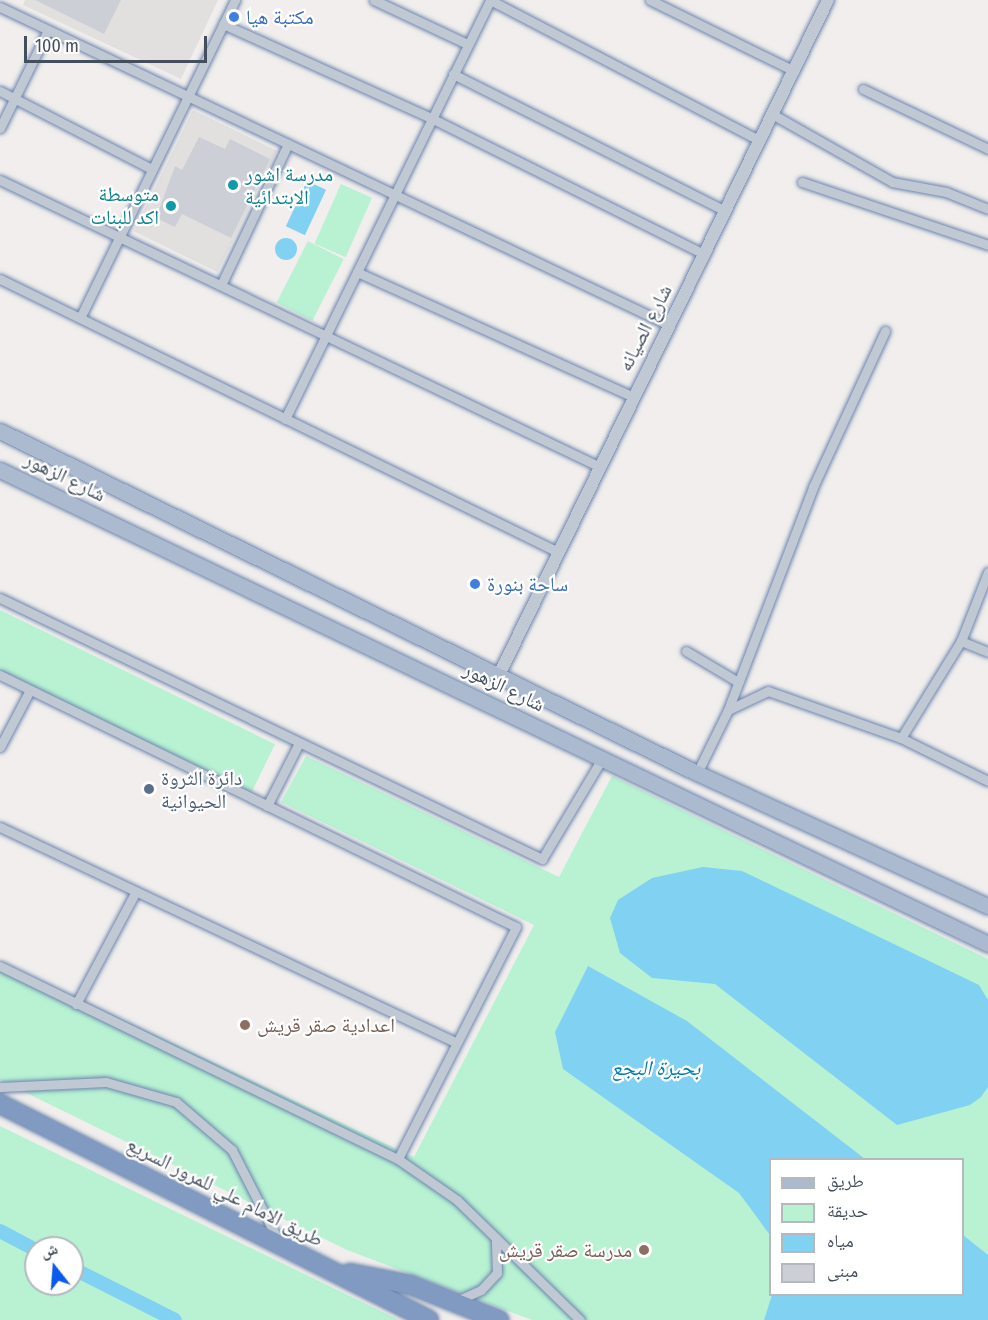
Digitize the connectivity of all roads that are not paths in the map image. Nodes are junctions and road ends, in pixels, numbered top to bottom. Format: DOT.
graph roads {
  1 [pos="12,0"];
  2 [pos="235,0"];
  3 [pos="374,0"];
  4 [pos="490,0"];
  5 [pos="650,0"];
  6 [pos="828,0"];
  7 [pos="3,9"];
  8 [pos="223,24"];
  9 [pos="48,30"];
  10 [pos="467,44"];
  11 [pos="794,71"];
  12 [pos="453,74"];
  13 [pos="863,89"];
  14 [pos="0,91"];
  15 [pos="188,97"];
  16 [pos="14,98"];
  17 [pos="772,114"];
  18 [pos="431,118"];
  19 [pos="0,128"];
  20 [pos="759,140"];
  21 [pos="288,144"];
  22 [pos="988,149"];
  23 [pos="152,169"];
  24 [pos="0,180"];
  25 [pos="802,182"];
  26 [pos="394,195"];
  27 [pos="988,209"];
  28 [pos="725,211"];
  29 [pos="120,236"];
  30 [pos="988,245"];
  31 [pos="704,254"];
  32 [pos="357,272"];
  33 [pos="0,279"];
  34 [pos="221,285"];
  35 [pos="80,318"];
  36 [pos="669,325"];
  37 [pos="885,331"];
  38 [pos="326,336"];
  39 [pos="632,396"];
  40 [pos="285,419"];
  41 [pos="0,431"];
  42 [pos="598,466"];
  43 [pos="0,470"];
  44 [pos="558,552"];
  45 [pos="987,577"];
  46 [pos="0,598"];
  47 [pos="961,640"];
  48 [pos="686,651"];
  49 [pos="988,652"];
  50 [pos="0,675"];
  51 [pos="499,675"];
  52 [pos="738,682"];
  53 [pos="30,690"];
  54 [pos="728,710"];
  55 [pos="616,733"];
  56 [pos="901,738"];
  57 [pos="299,743"];
  58 [pos="0,747"];
  59 [pos="603,757"];
  60 [pos="697,773"];
  61 [pos="988,781"];
  62 [pos="267,806"];
  63 [pos="0,827"];
  64 [pos="134,895"];
  65 [pos="988,906"];
  66 [pos="988,944"];
  67 [pos="0,966"];
  68 [pos="76,1004"];
  69 [pos="455,1042"];
  70 [pos="0,1087"];
  71 [pos="0,1104"];
  72 [pos="398,1159"];
  73 [pos="496,1238"];
  74 [pos="281,1246"];
  75 [pos="329,1269"];
  76 [pos="454,1302"];
  77 [pos="429,1320"];
  78 [pos="499,1320"];
  79 [pos="580,1320"];
  1 -- 7 [label="street"];
  2 -- 8 [label="street"];
  3 -- 10 [label="street"];
  4 -- 10 [label="street"];
  4 -- 20 [label="street"];
  5 -- 11 [label="street"];
  6 -- 11 [label="street, شارع الصيانه"];
  7 -- 9 [label="street"];
  8 -- 15 [label="street"];
  8 -- 18 [label="street"];
  9 -- 15 [label="street"];
  9 -- 16 [label="street"];
  10 -- 12 [label="street"];
  11 -- 17 [label="street, شارع الصيانه"];
  12 -- 18 [label="street"];
  12 -- 28 [label="street"];
  13 -- 22 [label="street"];
  14 -- 16 [label="street"];
  15 -- 21 [label="street"];
  15 -- 23 [label="street"];
  16 -- 19 [label="street"];
  16 -- 23 [label="street"];
  17 -- 20 [label="street, شارع الصيانه"];
  17 -- 27 [label="street"];
  18 -- 26 [label="street"];
  18 -- 31 [label="street"];
  20 -- 28 [label="street, شارع الصيانه"];
  21 -- 26 [label="street"];
  21 -- 34 [label="street"];
  23 -- 29 [label="street"];
  24 -- 29 [label="street"];
  25 -- 30 [label="street"];
  26 -- 32 [label="street"];
  26 -- 36 [label="street"];
  28 -- 31 [label="street, شارع الصيانه"];
  29 -- 34 [label="street"];
  29 -- 35 [label="street"];
  31 -- 36 [label="street, شارع الصيانه"];
  32 -- 38 [label="street"];
  32 -- 39 [label="street"];
  33 -- 35 [label="street"];
  34 -- 38 [label="street"];
  35 -- 40 [label="street"];
  36 -- 39 [label="street, شارع الصيانه"];
  37 -- 52 [label="street"];
  38 -- 40 [label="street"];
  38 -- 42 [label="street"];
  39 -- 42 [label="street, شارع الصيانه"];
  40 -- 44 [label="street"];
  41 -- 51 [label="main road, شارع الزهور"];
  42 -- 44 [label="street, شارع الصيانه"];
  43 -- 59 [label="main road, شارع الزهور"];
  44 -- 51 [label="street, شارع الصيانه"];
  45 -- 47 [label="street"];
  46 -- 57 [label="street"];
  47 -- 49 [label="street"];
  47 -- 56 [label="street"];
  48 -- 52 [label="street"];
  50 -- 53 [label="street"];
  51 -- 55 [label="main road, شارع الزهور"];
  52 -- 54 [label="street"];
  53 -- 58 [label="street"];
  53 -- 62 [label="street"];
  54 -- 56 [label="street"];
  54 -- 60 [label="street"];
  55 -- 59 [label="main road"];
  55 -- 60 [label="main road, شارع الزهور"];
  56 -- 61 [label="street"];
  57 -- 59 [label="street"];
  57 -- 62 [label="street"];
  59 -- 66 [label="main road, شارع الزهور"];
  60 -- 65 [label="main road, شارع الزهور"];
  62 -- 69 [label="street"];
  63 -- 64 [label="street"];
  64 -- 68 [label="street"];
  64 -- 69 [label="street"];
  67 -- 68 [label="street"];
  68 -- 72 [label="street"];
  69 -- 72 [label="street"];
  70 -- 74 [label="street"];
  71 -- 74 [label="highway, طريق الامام علي للمرور السريع"];
  72 -- 73 [label="street"];
  73 -- 76 [label="street"];
  73 -- 79 [label="street"];
  74 -- 75 [label="highway, طريق الامام علي للمرور السريع"];
  75 -- 76 [label="highway"];
  75 -- 77 [label="highway, طريق الامام علي للمرور السريع"];
  76 -- 78 [label="highway"];
}
